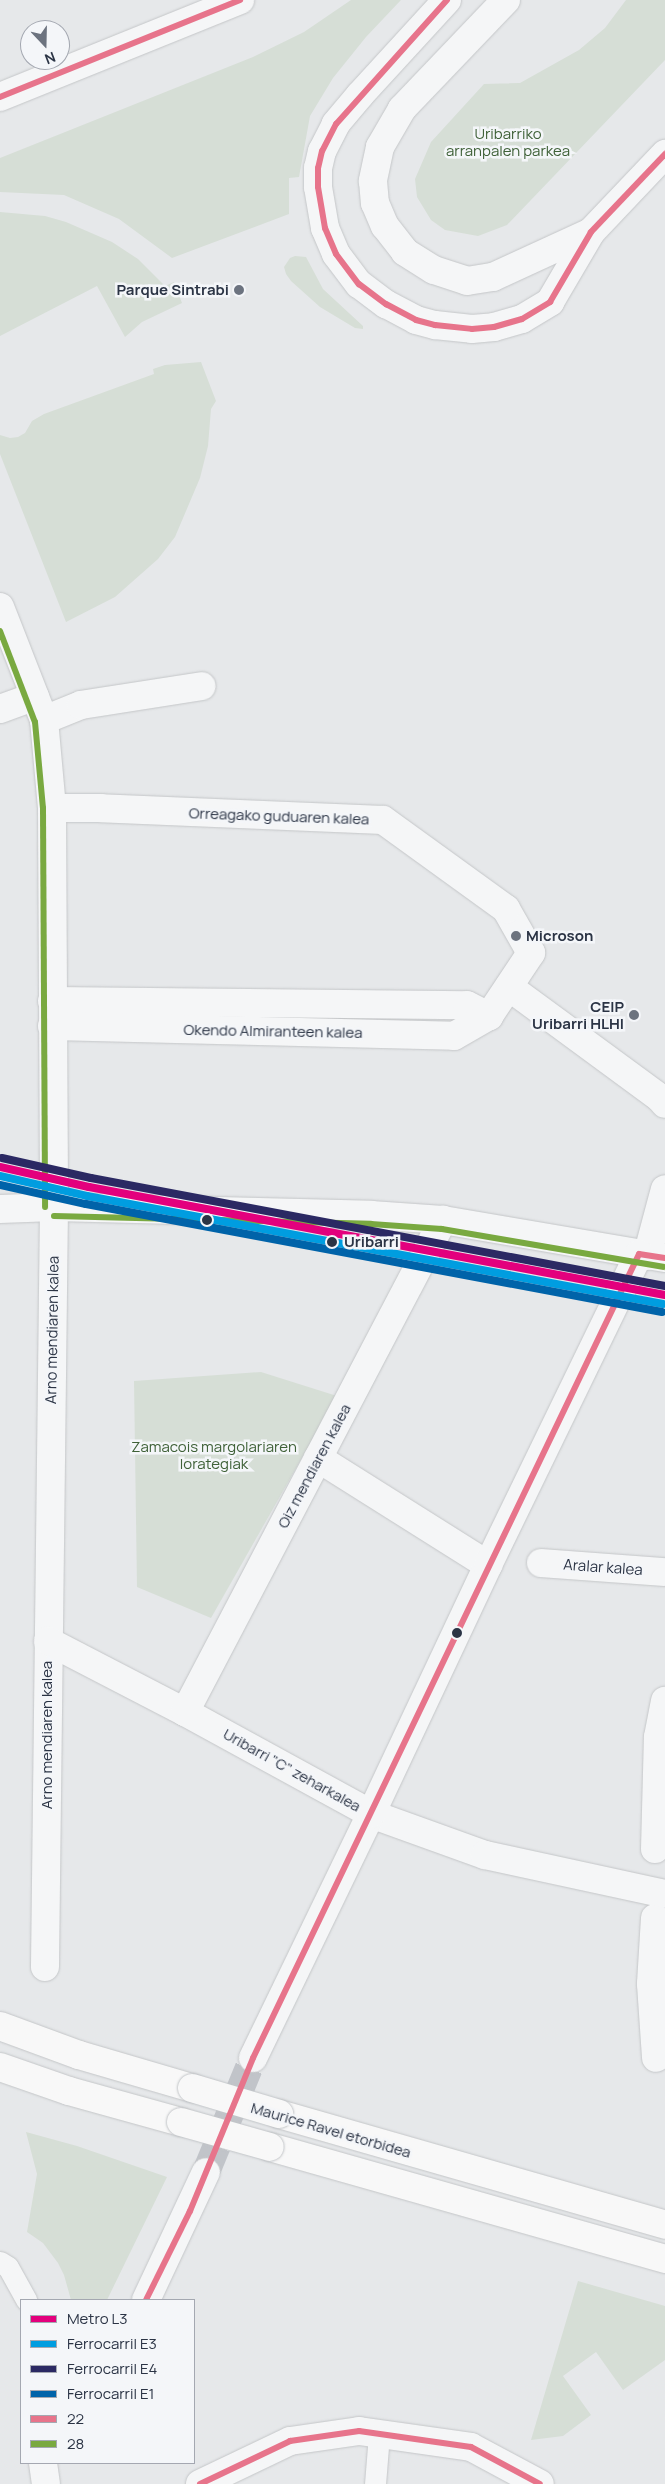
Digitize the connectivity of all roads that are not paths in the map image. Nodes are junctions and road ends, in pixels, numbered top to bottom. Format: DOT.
graph roads {
  1 [pos="240,0"];
  2 [pos="447,0"];
  3 [pos="506,0"];
  4 [pos="6,91"];
  5 [pos="665,154"];
  6 [pos="591,232"];
  7 [pos="0,607"];
  8 [pos="202,686"];
  9 [pos="40,708"];
  10 [pos="0,709"];
  11 [pos="52,808"];
  12 [pos="509,987"];
  13 [pos="52,1014"];
  14 [pos="665,1104"];
  15 [pos="665,1188"];
  16 [pos="54,1207"];
  17 [pos="0,1209"];
  18 [pos="443,1220"];
  19 [pos="650,1256"];
  20 [pos="318,1458"];
  21 [pos="541,1563"];
  22 [pos="488,1565"];
  23 [pos="665,1572"];
  24 [pos="48,1640"];
  25 [pos="665,1702"];
  26 [pos="185,1712"];
  27 [pos="371,1814"];
  28 [pos="656,1849"];
  29 [pos="660,1906"];
  30 [pos="45,1967"];
  31 [pos="0,2026"];
  32 [pos="253,2058"];
  33 [pos="656,2058"];
  34 [pos="0,2067"];
  35 [pos="206,2172"];
  36 [pos="665,2225"];
  37 [pos="665,2259"];
  38 [pos="0,2262"];
  39 [pos="25,2299"];
  40 [pos="146,2299"];
  41 [pos="379,2434"];
  42 [pos="42,2464"];
  43 [pos="46,2484"];
  44 [pos="200,2484"];
  45 [pos="375,2484"];
  46 [pos="540,2484"];
  1 -- 4 [label="street"];
  2 -- 6 [label="street"];
  3 -- 6 [label="street"];
  5 -- 6 [label="street"];
  7 -- 9 [label="street, Arno mendiaren kalea"];
  8 -- 9 [label="street"];
  9 -- 10 [label="street"];
  9 -- 11 [label="street, Arno mendiaren kalea"];
  11 -- 12 [label="street, Orreagako guduaren kalea"];
  11 -- 13 [label="street, Arno mendiaren kalea"];
  12 -- 13 [label="street, Okendo Almiranteen kalea"];
  12 -- 14 [label="street"];
  13 -- 16 [label="street, Arno mendiaren kalea"];
  15 -- 19 [label="street"];
  16 -- 17 [label="street"];
  16 -- 18 [label="street"];
  16 -- 24 [label="street, Arno mendiaren kalea"];
  18 -- 19 [label="street"];
  18 -- 20 [label="street, Oiz mendiaren kalea"];
  19 -- 22 [label="street"];
  20 -- 22 [label="street"];
  20 -- 26 [label="street, Oiz mendiaren kalea"];
  21 -- 23 [label="street, Aralar kalea"];
  22 -- 27 [label="street"];
  24 -- 26 [label="street, Uribarri \"C\" zeharkalea"];
  24 -- 30 [label="street, Arno mendiaren kalea"];
  25 -- 28 [label="street"];
  26 -- 27 [label="street, Uribarri \"C\" zeharkalea"];
  27 -- 29 [label="street, Uribarri \"C\" zeharkalea"];
  27 -- 32 [label="street"];
  29 -- 33 [label="street"];
  31 -- 36 [label="main road, Maurice Ravel etorbidea, bridge"];
  34 -- 37 [label="main road, bridge"];
  35 -- 40 [label="street"];
  38 -- 39 [label="lane"];
  41 -- 44 [label="street"];
  41 -- 45 [label="lane"];
  41 -- 46 [label="street"];
  42 -- 43 [label="street"];
}
